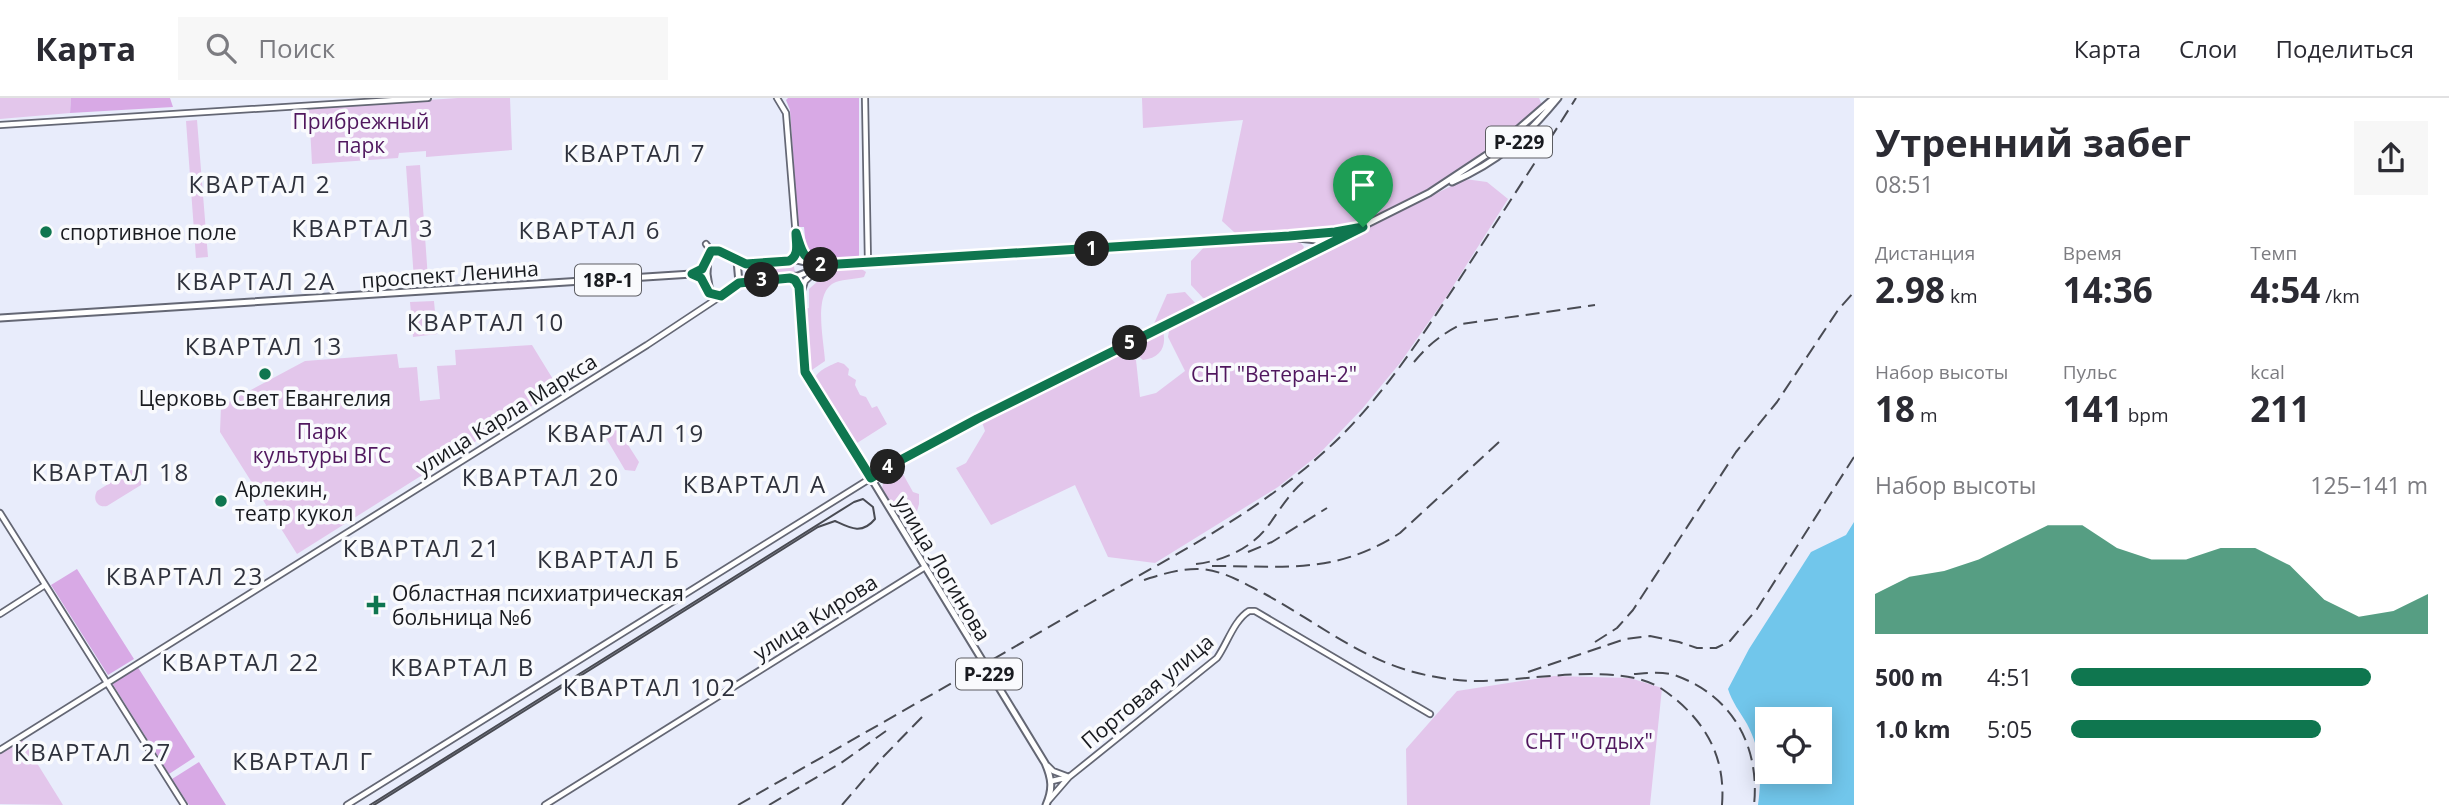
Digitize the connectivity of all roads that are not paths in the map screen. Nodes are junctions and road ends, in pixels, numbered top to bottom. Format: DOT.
graph roads {
  1 [pos="428,98"];
  2 [pos="778,98"];
  3 [pos="865,98"];
  4 [pos="1556,98"];
  5 [pos="0,125"];
  6 [pos="1505,142"];
  7 [pos="1497,148"];
  8 [pos="1511,148"];
  9 [pos="1502,155"];
  10 [pos="1433,191"];
  11 [pos="1363,227"];
  12 [pos="796,233"];
  13 [pos="1314,234"];
  14 [pos="1289,236"];
  15 [pos="1299,238"];
  16 [pos="706,244"];
  17 [pos="1323,244"];
  18 [pos="708,257"];
  19 [pos="1300,258"];
  20 [pos="737,260"];
  21 [pos="789,261"];
  22 [pos="868,263"];
  23 [pos="823,265"];
  24 [pos="692,274"];
  25 [pos="790,278"];
  26 [pos="739,283"];
  27 [pos="709,289"];
  28 [pos="721,296"];
  29 [pos="800,305"];
  30 [pos="707,306"];
  31 [pos="0,318"];
  32 [pos="871,478"];
  33 [pos="0,513"];
  34 [pos="925,567"];
  35 [pos="45,585"];
  36 [pos="0,614"];
  37 [pos="107,682"];
  38 [pos="1430,714"];
  39 [pos="0,750"];
  40 [pos="1045,762"];
  41 [pos="1069,777"];
  42 [pos="1052,781"];
  43 [pos="1047,803"];
  44 [pos="184,805"];
  45 [pos="347,805"];
  46 [pos="545,805"];
  1 -- 5 [label="street"];
  2 -- 12 [label="street"];
  3 -- 22 [label="street"];
  4 -- 6 [label="main road, Р-229"];
  4 -- 8 [label="main road, Р-229"];
  6 -- 7 [label="main road, Р-229"];
  6 -- 8 [label="main road"];
  7 -- 9 [label="main road"];
  7 -- 10 [label="main road, Р-229"];
  8 -- 9 [label="main road, Р-229"];
  9 -- 10 [label="main road, Р-229"];
  10 -- 11 [label="main road, Р-229"];
  11 -- 13 [label="main road"];
  11 -- 17 [label="main road, Р-229"];
  12 -- 21 [label="street"];
  12 -- 23 [label="street"];
  13 -- 14 [label="main road"];
  13 -- 17 [label="main road"];
  14 -- 15 [label="main road"];
  14 -- 22 [label="main road"];
  15 -- 17 [label="main road"];
  15 -- 19 [label="main road"];
  16 -- 18 [label="street"];
  17 -- 19 [label="main road, Р-229"];
  18 -- 20 [label="main road"];
  18 -- 24 [label="main road"];
  18 -- 27 [label="main road"];
  19 -- 32 [label="main road, Р-229"];
  20 -- 21 [label="main road"];
  20 -- 26 [label="main road"];
  21 -- 23 [label="main road"];
  22 -- 23 [label="main road"];
  23 -- 25 [label="main road"];
  23 -- 29 [label="street"];
  24 -- 27 [label="main road"];
  24 -- 31 [label="main road, проспект Ленина / 18Р-1"];
  25 -- 26 [label="main road"];
  25 -- 29 [label="street"];
  26 -- 28 [label="main road"];
  27 -- 28 [label="main road"];
  27 -- 30 [label="street"];
  28 -- 30 [label="street, улица Карла Маркса"];
  29 -- 32 [label="street, улица Логинова"];
  30 -- 37 [label="street, улица Карла Маркса"];
  32 -- 34 [label="main road, улица Логинова / Р-229"];
  32 -- 45 [label="street"];
  33 -- 35 [label="street"];
  34 -- 40 [label="main road, улица Логинова / Р-229"];
  34 -- 46 [label="street, улица Кирова"];
  35 -- 36 [label="street"];
  35 -- 37 [label="street"];
  37 -- 39 [label="street, улица Карла Маркса"];
  37 -- 44 [label="street"];
  38 -- 41 [label="street, Портовая улица"];
  40 -- 41 [label="street"];
  40 -- 42 [label="main road, улица Логинова / Р-229"];
  41 -- 42 [label="street, Портовая улица"];
  41 -- 43 [label="street"];
  42 -- 43 [label="main road"];
}
